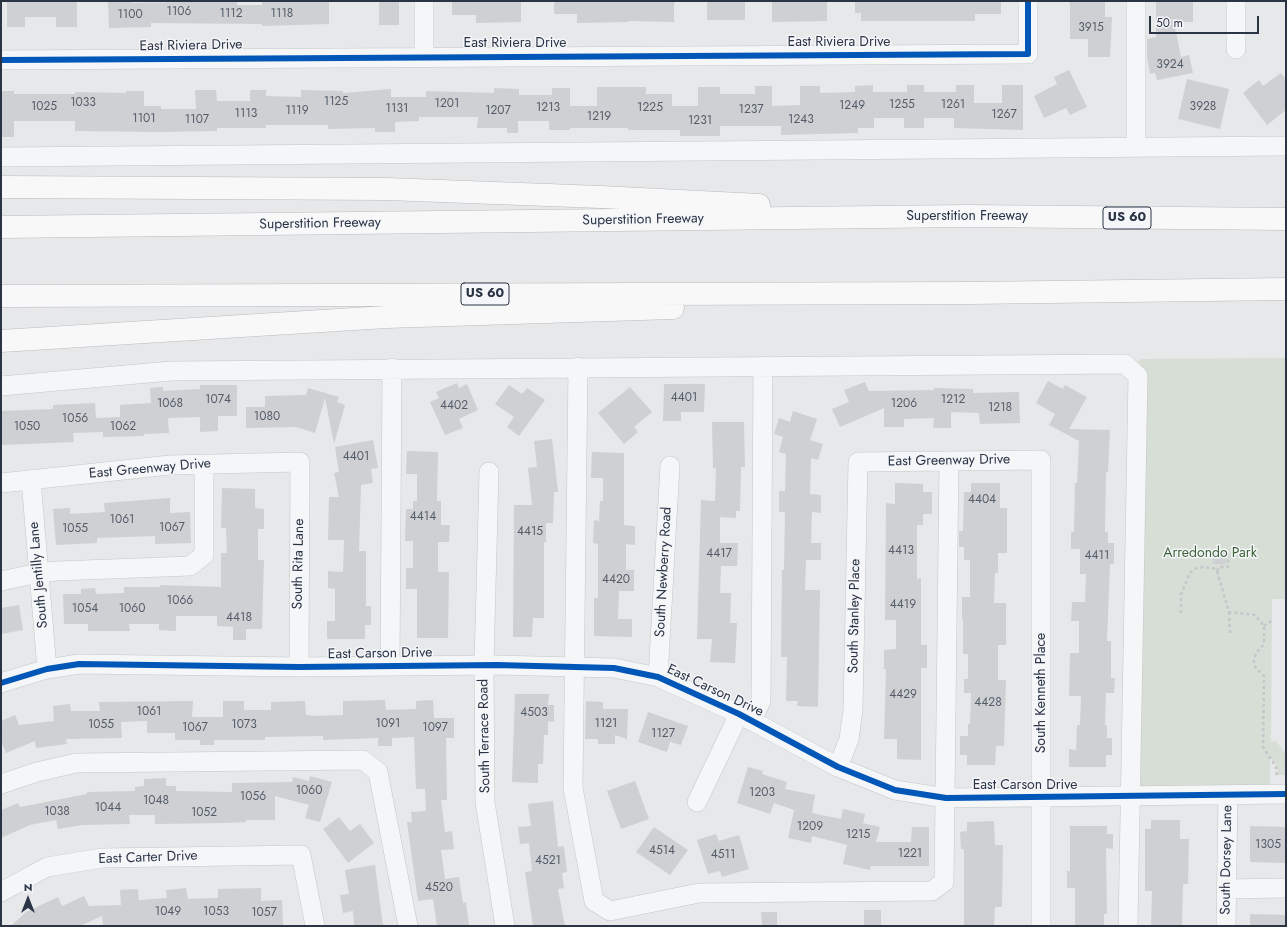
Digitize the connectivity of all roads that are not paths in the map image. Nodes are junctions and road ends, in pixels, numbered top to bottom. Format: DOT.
graph roads {
  1 [pos="424,1"];
  2 [pos="1028,1"];
  3 [pos="1136,1"];
  4 [pos="1236,1"];
  5 [pos="1236,49"];
  6 [pos="424,56"];
  7 [pos="1,60"];
  8 [pos="1136,146"];
  9 [pos="1286,146"];
  10 [pos="1,157"];
  11 [pos="1,187"];
  12 [pos="968,216"];
  13 [pos="1286,219"];
  14 [pos="1,227"];
  15 [pos="1286,289"];
  16 [pos="970,293"];
  17 [pos="1,296"];
  18 [pos="1,341"];
  19 [pos="763,366"];
  20 [pos="578,367"];
  21 [pos="392,368"];
  22 [pos="1,386"];
  23 [pos="1041,460"];
  24 [pos="949,461"];
  25 [pos="300,462"];
  26 [pos="858,462"];
  27 [pos="204,464"];
  28 [pos="670,466"];
  29 [pos="489,472"];
  30 [pos="31,480"];
  31 [pos="1,483"];
  32 [pos="38,573"];
  33 [pos="1,581"];
  34 [pos="484,665"];
  35 [pos="390,666"];
  36 [pos="575,666"];
  37 [pos="299,667"];
  38 [pos="47,669"];
  39 [pos="658,677"];
  40 [pos="1,683"];
  41 [pos="745,717"];
  42 [pos="838,768"];
  43 [pos="1,784"];
  44 [pos="1281,794"];
  45 [pos="1130,795"];
  46 [pos="1228,795"];
  47 [pos="946,798"];
  48 [pos="1043,798"];
  49 [pos="697,802"];
  50 [pos="1286,888"];
  51 [pos="1226,889"];
  52 [pos="1,892"];
  53 [pos="315,926"];
  54 [pos="408,926"];
  55 [pos="505,926"];
  56 [pos="1041,926"];
  57 [pos="1128,926"];
  58 [pos="1226,926"];
  1 -- 6 [label="street"];
  2 -- 6 [label="street, East Riviera Drive"];
  3 -- 8 [label="street"];
  4 -- 5 [label="street"];
  6 -- 7 [label="street, East Riviera Drive"];
  8 -- 9 [label="street"];
  8 -- 10 [label="street"];
  11 -- 12 [label="highway"];
  12 -- 13 [label="highway, Superstition Freeway / US 60"];
  12 -- 14 [label="highway, Superstition Freeway / US 60"];
  15 -- 16 [label="highway, US 60"];
  16 -- 17 [label="highway, US 60"];
  16 -- 18 [label="highway"];
  19 -- 20 [label="street"];
  19 -- 41 [label="street"];
  19 -- 45 [label="street"];
  20 -- 21 [label="street"];
  20 -- 36 [label="street"];
  21 -- 22 [label="street"];
  21 -- 35 [label="street"];
  23 -- 24 [label="street, East Greenway Drive"];
  23 -- 48 [label="street, South Kenneth Place"];
  24 -- 26 [label="street, East Greenway Drive"];
  24 -- 47 [label="street"];
  25 -- 27 [label="street, East Greenway Drive"];
  25 -- 37 [label="street, South Rita Lane"];
  26 -- 42 [label="street, South Stanley Place"];
  27 -- 30 [label="street, East Greenway Drive"];
  27 -- 32 [label="street"];
  28 -- 39 [label="street, South Newberry Road"];
  29 -- 34 [label="street, South Terrace Road"];
  30 -- 31 [label="street, East Greenway Drive"];
  30 -- 32 [label="street, South Jentilly Lane"];
  32 -- 33 [label="street"];
  32 -- 38 [label="street, South Jentilly Lane"];
  34 -- 35 [label="street, East Carson Drive"];
  34 -- 36 [label="street, East Carson Drive"];
  34 -- 55 [label="street, South Terrace Road"];
  35 -- 37 [label="street, East Carson Drive"];
  36 -- 39 [label="street, East Carson Drive"];
  36 -- 47 [label="street"];
  37 -- 38 [label="street, East Carson Drive"];
  38 -- 40 [label="street, East Carson Drive"];
  39 -- 41 [label="street, East Carson Drive"];
  41 -- 42 [label="street, East Carson Drive"];
  41 -- 49 [label="street"];
  42 -- 47 [label="street, East Carson Drive"];
  43 -- 54 [label="street"];
  44 -- 46 [label="street, East Carson Drive"];
  45 -- 46 [label="street, East Carson Drive"];
  45 -- 48 [label="street, East Carson Drive"];
  45 -- 57 [label="street"];
  46 -- 51 [label="street, South Dorsey Lane"];
  47 -- 48 [label="street, East Carson Drive"];
  48 -- 56 [label="street, South Kenneth Place"];
  50 -- 51 [label="street"];
  51 -- 58 [label="street, South Dorsey Lane"];
  52 -- 53 [label="street, East Carter Drive"];
}
